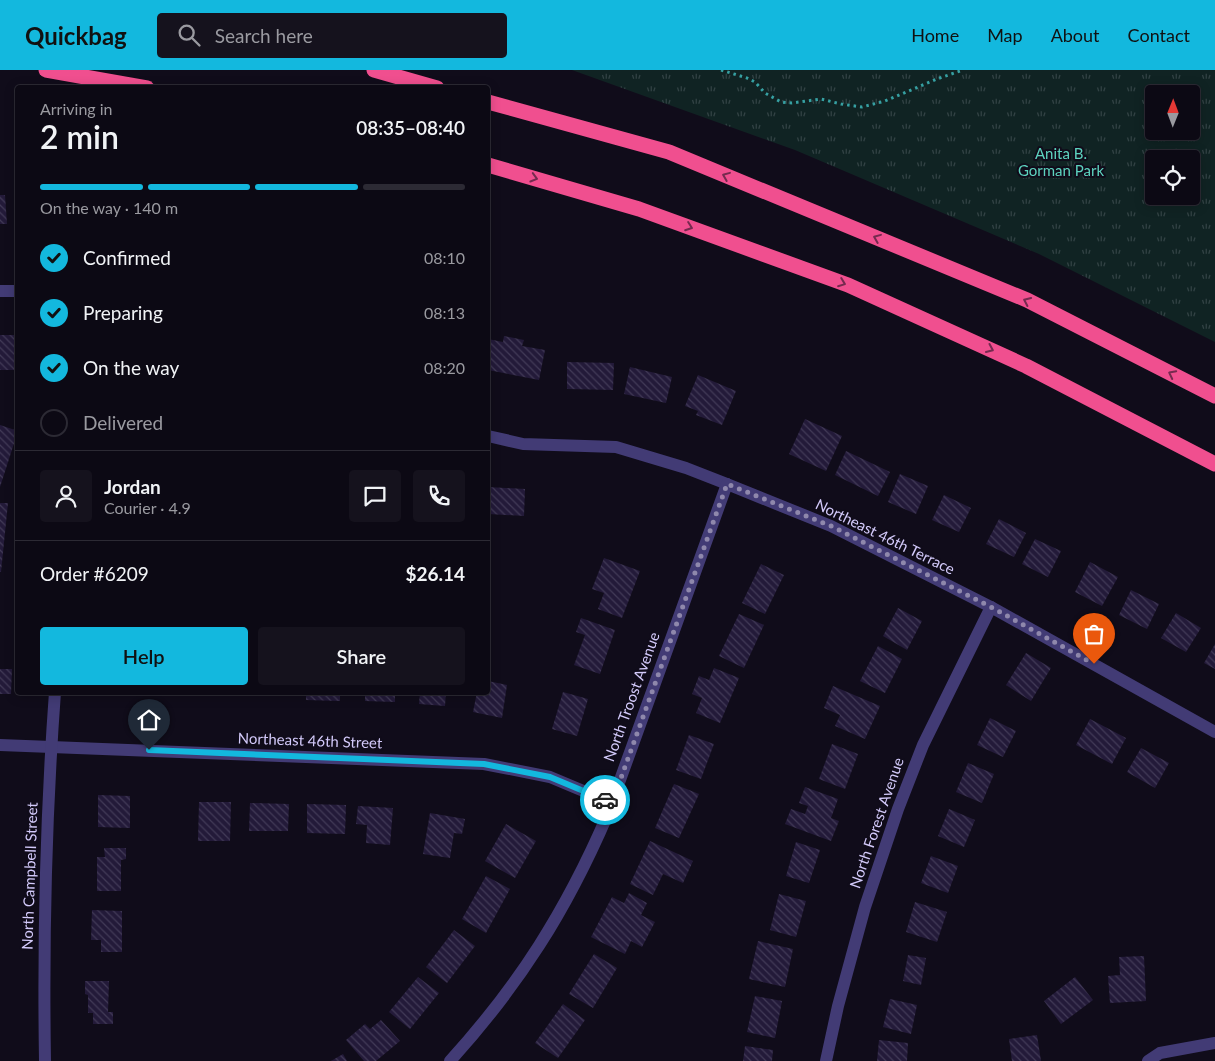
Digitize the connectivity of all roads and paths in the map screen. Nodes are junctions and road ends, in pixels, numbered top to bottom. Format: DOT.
graph roads {
  1 [pos="46,70"];
  2 [pos="374,70"];
  3 [pos="721,70"];
  4 [pos="963,70"];
  5 [pos="130,85"];
  6 [pos="426,85"];
  7 [pos="490,103"];
  8 [pos="490,166"];
  9 [pos="0,291"];
  10 [pos="15,291"];
  11 [pos="1215,396"];
  12 [pos="490,436"];
  13 [pos="1215,464"];
  14 [pos="727,484"];
  15 [pos="991,607"];
  16 [pos="55,695"];
  17 [pos="1215,732"];
  18 [pos="0,744"];
  19 [pos="51,746"];
  20 [pos="612,803"];
  21 [pos="1215,1043"];
  22 [pos="45,1061"];
  23 [pos="450,1061"];
  24 [pos="826,1061"];
  25 [pos="1148,1061"];
  1 -- 5 [label="highway"];
  2 -- 6 [label="highway"];
  3 -- 4 [label="path"];
  11 -- 7 [label="highway, one-way"];
  8 -- 13 [label="highway, one-way"];
  9 -- 10 [label="street"];
  12 -- 14 [label="street, Northeast 46th Terrace"];
  14 -- 15 [label="street, Northeast 46th Terrace"];
  14 -- 20 [label="street, North Troost Avenue"];
  15 -- 17 [label="street, Northeast 46th Terrace"];
  15 -- 24 [label="street, North Forest Avenue"];
  16 -- 19 [label="street, North Campbell Street"];
  18 -- 19 [label="street, Northeast 46th Street"];
  19 -- 20 [label="street, Northeast 46th Street"];
  19 -- 22 [label="street, North Campbell Street"];
  20 -- 23 [label="street, North Troost Avenue"];
  21 -- 25 [label="street"];
}
